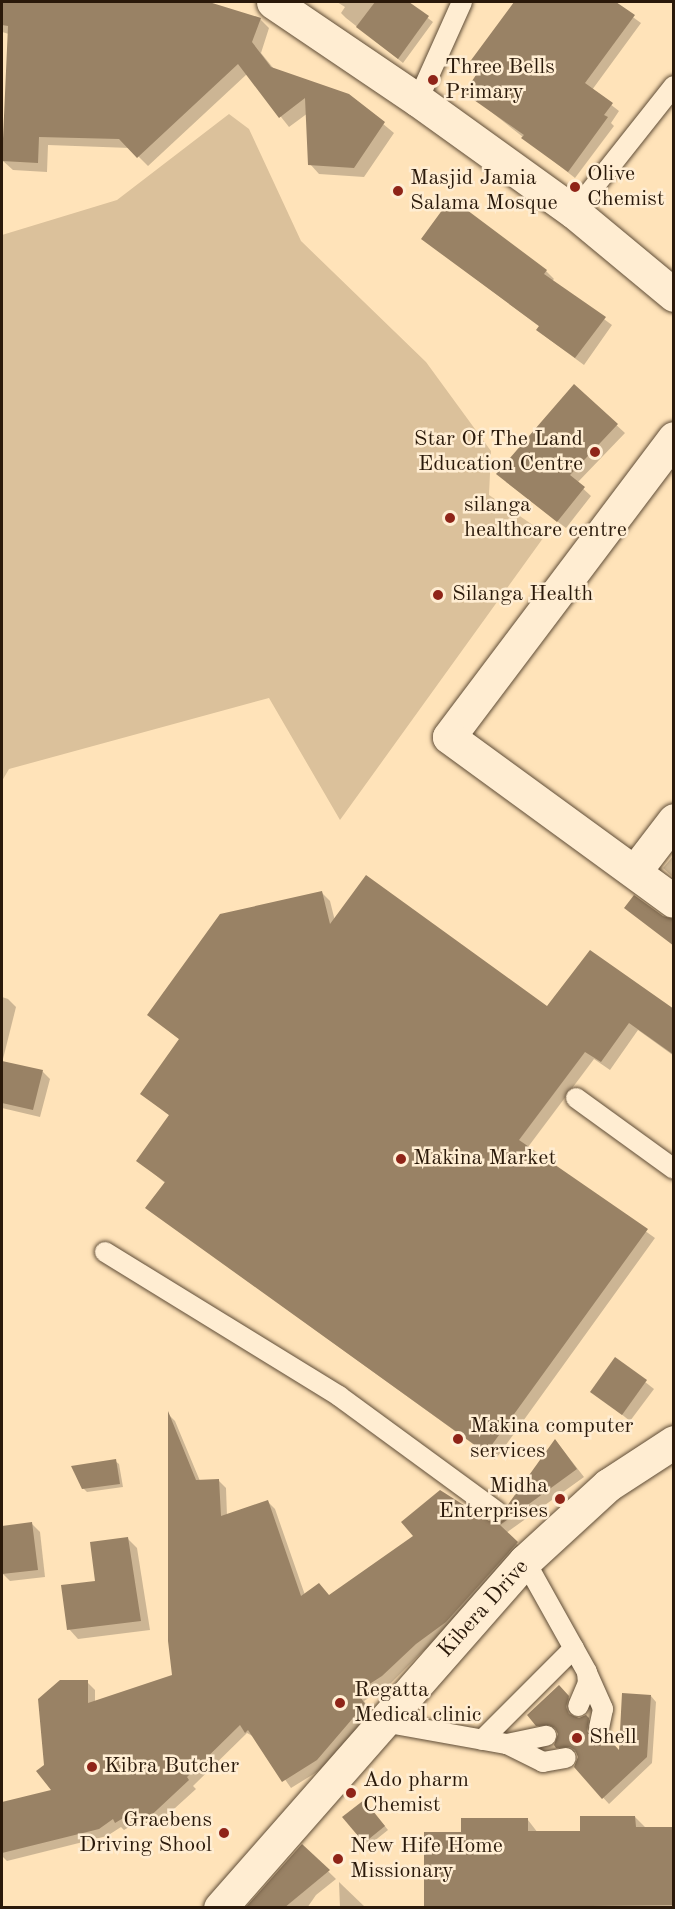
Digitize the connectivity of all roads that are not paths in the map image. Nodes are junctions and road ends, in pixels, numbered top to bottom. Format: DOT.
graph roads {
  1 [pos="273,2"];
  2 [pos="462,2"];
  3 [pos="674,86"];
  4 [pos="418,100"];
  5 [pos="574,212"];
  6 [pos="674,295"];
  7 [pos="674,438"];
  8 [pos="674,819"];
  9 [pos="635,871"];
  10 [pos="674,901"];
  11 [pos="576,1098"];
  12 [pos="674,1169"];
  13 [pos="105,1252"];
  14 [pos="674,1442"];
  15 [pos="496,1511"];
  16 [pos="525,1561"];
  17 [pos="573,1648"];
  18 [pos="587,1672"];
  19 [pos="578,1706"];
  20 [pos="383,1722"];
  21 [pos="599,1728"];
  22 [pos="546,1736"];
  23 [pos="482,1740"];
  24 [pos="507,1744"];
  25 [pos="566,1758"];
  26 [pos="220,1908"];
  1 -- 4 [label="street"];
  2 -- 4 [label="lane"];
  3 -- 5 [label="lane"];
  4 -- 5 [label="street"];
  5 -- 6 [label="street"];
  7 -- 9 [label="street"];
  8 -- 9 [label="street"];
  9 -- 10 [label="street"];
  11 -- 12 [label="lane"];
  13 -- 15 [label="lane"];
  14 -- 16 [label="street, Kibera Drive"];
  16 -- 17 [label="lane"];
  16 -- 20 [label="street, Kibera Drive"];
  17 -- 18 [label="lane"];
  17 -- 23 [label="lane"];
  18 -- 19 [label="lane"];
  18 -- 21 [label="lane"];
  20 -- 23 [label="lane"];
  20 -- 26 [label="street, Kibera Drive"];
  22 -- 24 [label="lane"];
  23 -- 24 [label="lane"];
  24 -- 25 [label="lane"];
}
